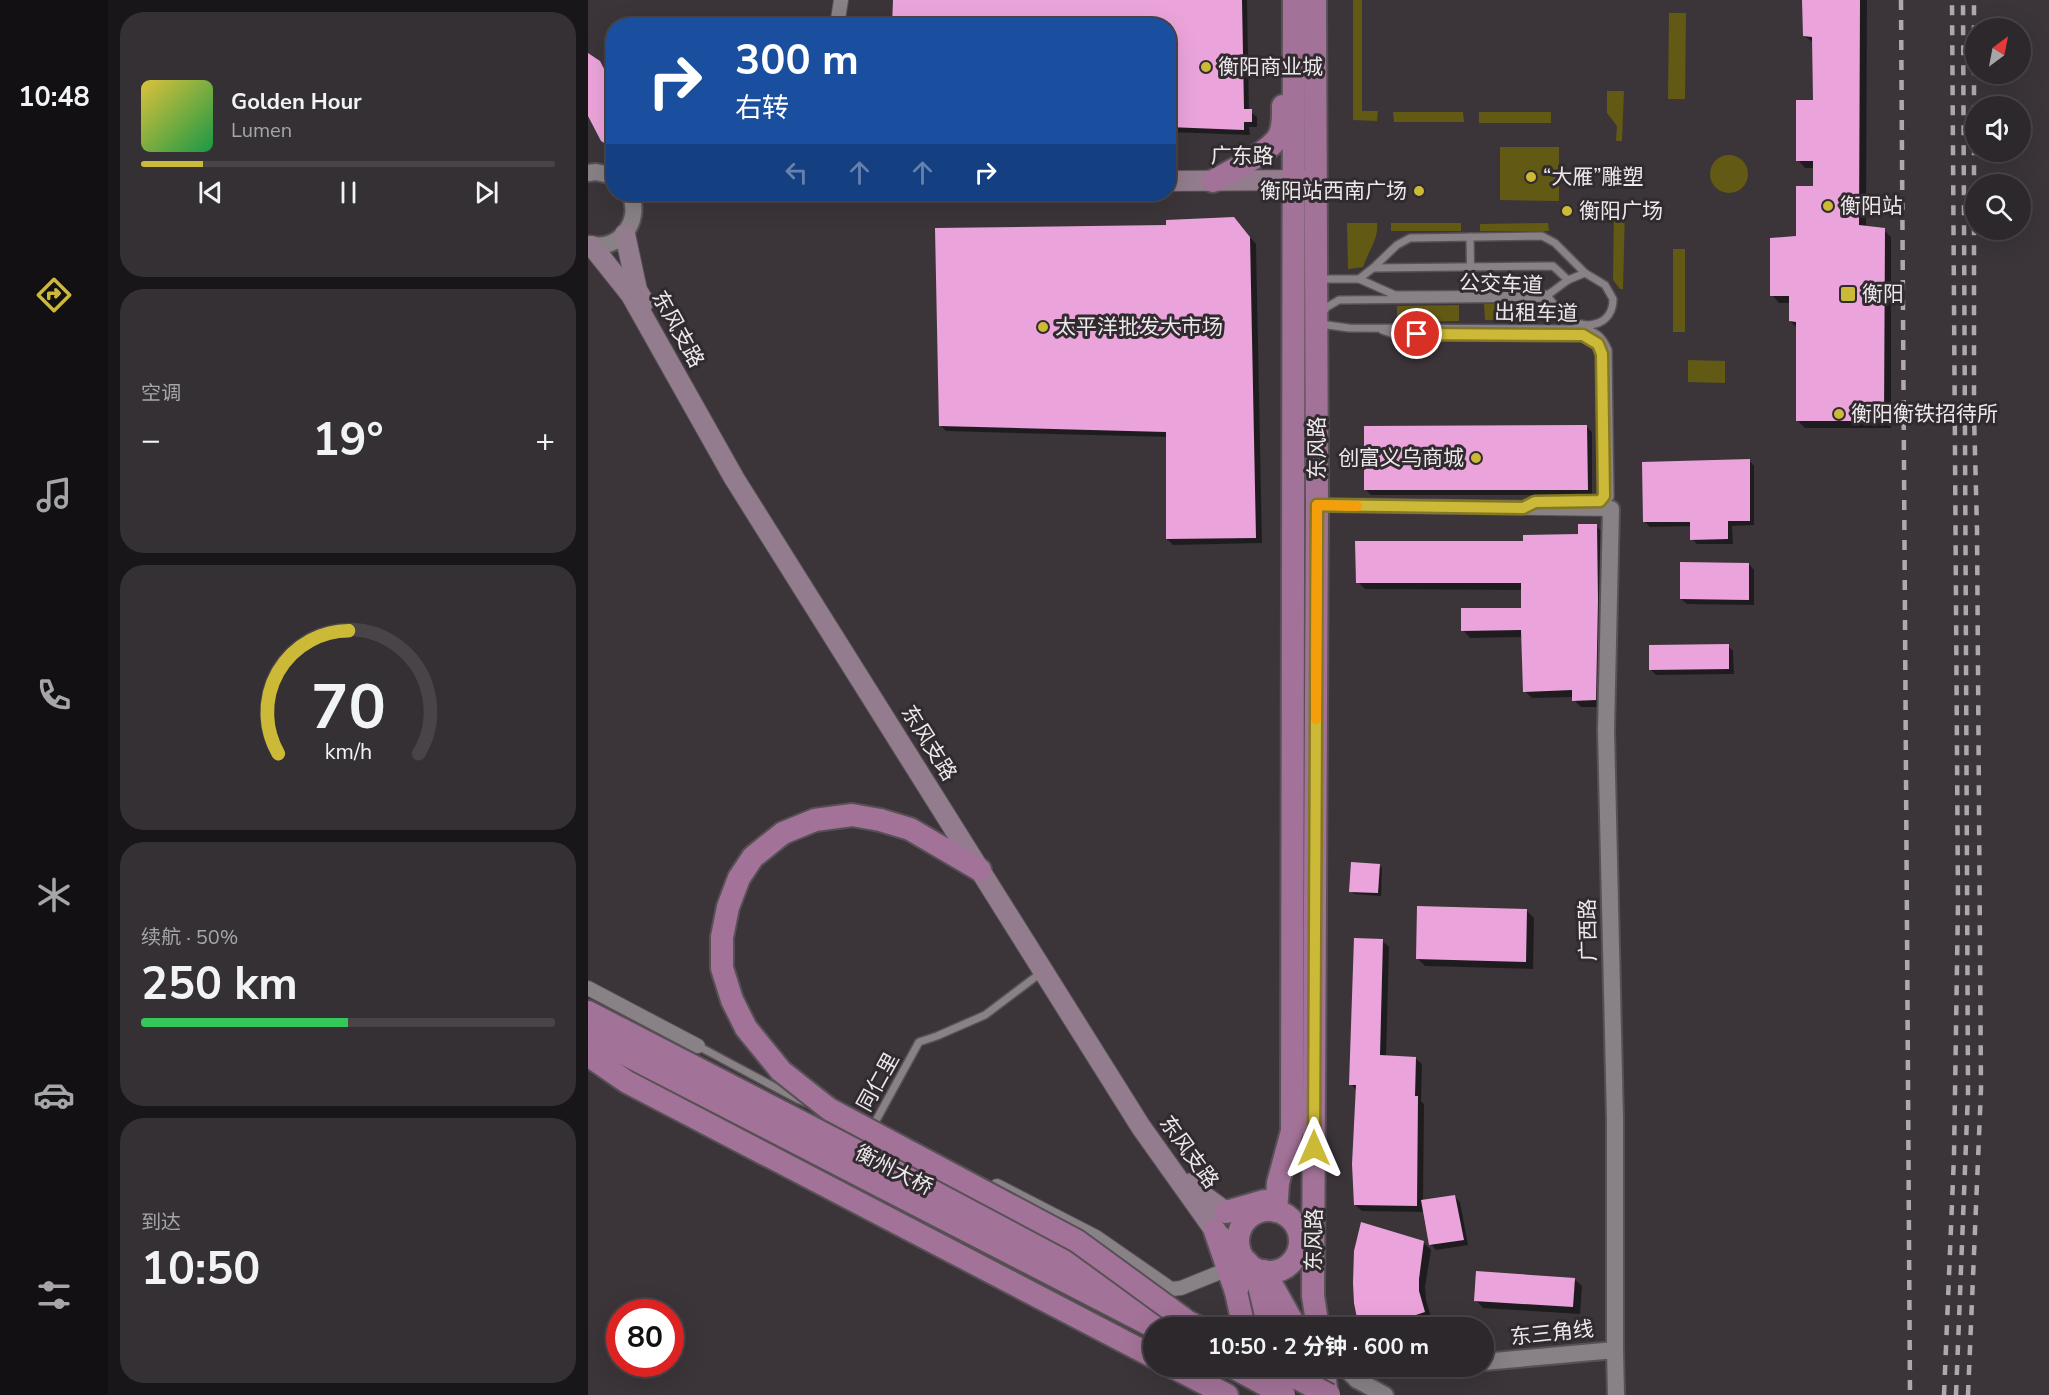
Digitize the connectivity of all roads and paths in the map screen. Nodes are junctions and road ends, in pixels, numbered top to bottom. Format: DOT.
graph roads {
  1 [pos="841,0"];
  2 [pos="1292,0"];
  3 [pos="1315,0"];
  4 [pos="838,18"];
  5 [pos="591,168"];
  6 [pos="606,173"];
  7 [pos="1305,180"];
  8 [pos="1176,181"];
  9 [pos="1214,181"];
  10 [pos="632,201"];
  11 [pos="625,234"];
  12 [pos="1470,237"];
  13 [pos="590,245"];
  14 [pos="1470,267"];
  15 [pos="1373,268"];
  16 [pos="1585,273"];
  17 [pos="1316,279"];
  18 [pos="1359,279"];
  19 [pos="1568,280"];
  20 [pos="1471,297"];
  21 [pos="1316,323"];
  22 [pos="1607,502"];
  23 [pos="1317,505"];
  24 [pos="980,870"];
  25 [pos="1043,971"];
  26 [pos="588,988"];
  27 [pos="588,1012"];
  28 [pos="588,1035"];
  29 [pos="698,1046"];
  30 [pos="588,1055"];
  31 [pos="588,1067"];
  32 [pos="873,1126"];
  33 [pos="1278,1183"];
  34 [pos="1266,1212"];
  35 [pos="1314,1220"];
  36 [pos="1220,1222"];
  37 [pos="1299,1247"];
  38 [pos="1247,1265"];
  39 [pos="1313,1296"];
  40 [pos="1180,1317"];
  41 [pos="1184,1317"];
  42 [pos="1242,1317"];
  43 [pos="1265,1317"];
  44 [pos="1287,1317"];
  45 [pos="1316,1317"];
  46 [pos="1143,1321"];
  47 [pos="1615,1350"];
  48 [pos="1143,1351"];
  49 [pos="1143,1360"];
  50 [pos="1494,1361"];
  51 [pos="1175,1377"];
  52 [pos="1192,1377"];
  53 [pos="1252,1377"];
  54 [pos="1259,1377"];
  55 [pos="1282,1377"];
  56 [pos="1294,1377"];
  57 [pos="1303,1377"];
  58 [pos="1325,1377"];
  59 [pos="1356,1377"];
  60 [pos="1371,1388"];
  61 [pos="1217,1390"];
  62 [pos="1265,1395"];
  63 [pos="1286,1395"];
  64 [pos="1305,1395"];
  65 [pos="1328,1395"];
  66 [pos="1616,1395"];
  1 -- 4 [label="street"];
  2 -- 7 [label="highway, 东风路"];
  2 -- 9 [label="highway"];
  3 -- 7 [label="highway, 东风路"];
  5 -- 6 [label="street"];
  7 -- 9 [label="main road, 广东路"];
  7 -- 17 [label="highway, 东风路"];
  7 -- 33 [label="highway, 东风路"];
  8 -- 9 [label="main road, 广东路"];
  10 -- 11 [label="street"];
  11 -- 13 [label="street"];
  11 -- 36 [label="main road, 东风支路"];
  12 -- 14 [label="lane"];
  12 -- 15 [label="lane"];
  12 -- 16 [label="lane"];
  13 -- 24 [label="main road, 东风支路"];
  14 -- 15 [label="lane"];
  14 -- 19 [label="lane"];
  14 -- 20 [label="lane"];
  15 -- 18 [label="lane"];
  16 -- 19 [label="lane, 公交车道"];
  16 -- 20 [label="lane, 公交车道"];
  17 -- 18 [label="lane"];
  17 -- 21 [label="highway, 东风路"];
  18 -- 20 [label="lane"];
  19 -- 20 [label="lane, 公交车道"];
  20 -- 21 [label="lane, 公交车道"];
  21 -- 22 [label="lane, 出租车道"];
  21 -- 23 [label="highway, 东风路"];
  22 -- 23 [label="street"];
  22 -- 47 [label="street, 广西路"];
  23 -- 35 [label="highway, 东风路"];
  24 -- 25 [label="main road, 东风支路"];
  24 -- 41 [label="highway, bridge"];
  25 -- 32 [label="lane, 同仁里"];
  25 -- 36 [label="main road, 东风支路"];
  26 -- 29 [label="street"];
  27 -- 40 [label="highway, 衡州大桥, bridge"];
  28 -- 46 [label="highway, 衡州大桥"];
  29 -- 32 [label="lane, 同仁里"];
  30 -- 48 [label="highway"];
  31 -- 49 [label="street"];
  32 -- 38 [label="street"];
  33 -- 34 [label="highway, 东风路"];
  33 -- 36 [label="highway"];
  34 -- 36 [label="main road, 东风支路"];
  34 -- 37 [label="highway"];
  34 -- 38 [label="highway"];
  35 -- 37 [label="highway"];
  35 -- 39 [label="highway, 东风路"];
  36 -- 38 [label="highway"];
  37 -- 38 [label="highway"];
  37 -- 39 [label="highway"];
  38 -- 42 [label="highway"];
  38 -- 43 [label="highway"];
  38 -- 44 [label="highway"];
  39 -- 45 [label="highway, 东风路"];
  47 -- 50 [label="street, 东三角线"];
  47 -- 66 [label="street, 东三角线"];
  51 -- 61 [label="street"];
  52 -- 61 [label="highway"];
  53 -- 63 [label="highway, bridge"];
  54 -- 62 [label="highway"];
  55 -- 63 [label="highway"];
  56 -- 65 [label="highway, bridge"];
  57 -- 64 [label="highway"];
  58 -- 65 [label="highway"];
  59 -- 60 [label="street"];
}
